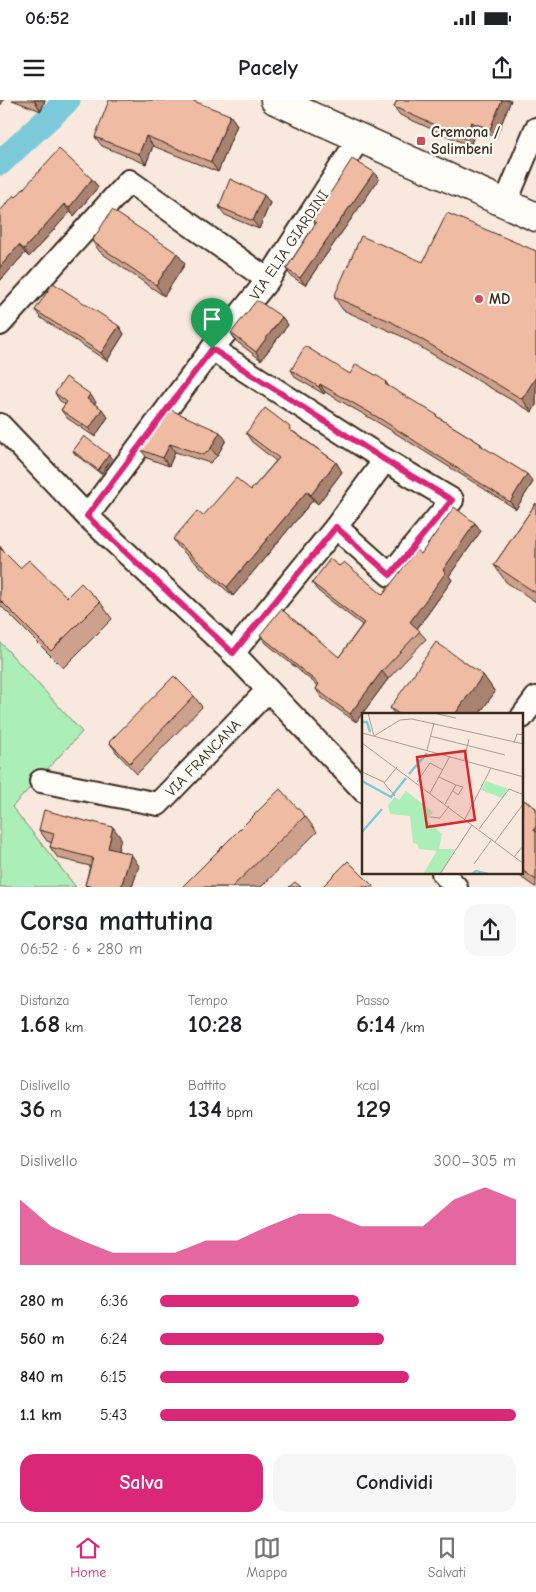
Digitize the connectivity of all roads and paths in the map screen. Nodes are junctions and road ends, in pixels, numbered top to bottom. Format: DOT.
graph roads {
  1 [pos="275,100"];
  2 [pos="536,129"];
  3 [pos="360,138"];
  4 [pos="505,204"];
  5 [pos="536,217"];
  6 [pos="268,280"];
  7 [pos="0,324"];
  8 [pos="212,349"];
  9 [pos="0,425"];
  10 [pos="385,460"];
  11 [pos="87,516"];
  12 [pos="336,527"];
  13 [pos="233,653"];
  14 [pos="268,690"];
  15 [pos="536,698"];
  16 [pos="524,714"];
  17 [pos="41,781"];
  18 [pos="362,789"];
  19 [pos="444,874"];
  20 [pos="456,887"];
  1 -- 3 [label="main road"];
  2 -- 4 [label="street"];
  3 -- 4 [label="main road"];
  3 -- 6 [label="street, VIA ELIA GIARDINI"];
  4 -- 5 [label="main road"];
  6 -- 7 [label="street"];
  6 -- 8 [label="street, VIA ELIA GIARDINI"];
  8 -- 10 [label="street"];
  8 -- 11 [label="street, VIA ELIA GIARDINI"];
  9 -- 11 [label="street"];
  10 -- 12 [label="street"];
  10 -- 12 [label="street"];
  11 -- 13 [label="street"];
  12 -- 13 [label="street"];
  13 -- 14 [label="street"];
  14 -- 17 [label="street, VIA FRANCANA"];
  14 -- 18 [label="street"];
  15 -- 16 [label="street"];
  19 -- 20 [label="street"];
}
